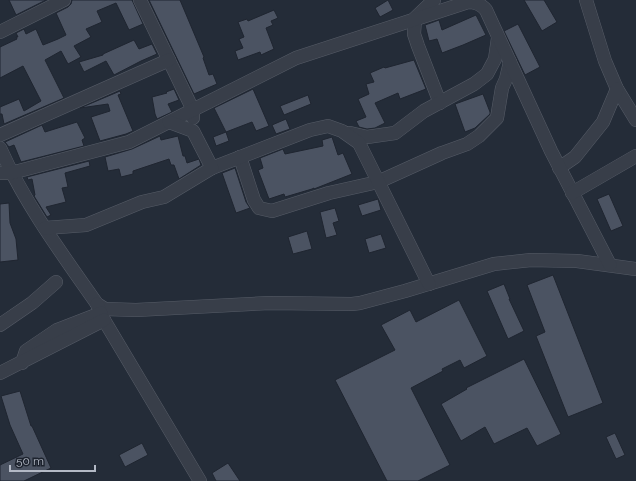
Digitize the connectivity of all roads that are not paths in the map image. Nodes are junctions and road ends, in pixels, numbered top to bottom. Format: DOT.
graph roads {
  1 [pos="64,0"];
  2 [pos="140,0"];
  3 [pos="434,0"];
  4 [pos="586,0"];
  5 [pos="415,18"];
  6 [pos="0,32"];
  7 [pos="498,36"];
  8 [pos="169,60"];
  9 [pos="510,62"];
  10 [pos="617,89"];
  11 [pos="440,103"];
  12 [pos="193,110"];
  13 [pos="636,120"];
  14 [pos="170,122"];
  15 [pos="193,131"];
  16 [pos="345,132"];
  17 [pos="0,135"];
  18 [pos="0,148"];
  19 [pos="636,156"];
  20 [pos="240,157"];
  21 [pos="212,168"];
  22 [pos="559,168"];
  23 [pos="6,173"];
  24 [pos="378,182"];
  25 [pos="572,193"];
  26 [pos="45,228"];
  27 [pos="610,265"];
  28 [pos="636,269"];
  29 [pos="56,282"];
  30 [pos="429,284"];
  31 [pos="101,313"];
  32 [pos="0,325"];
  33 [pos="0,373"];
  34 [pos="200,481"];
  1 -- 6 [label="street"];
  2 -- 8 [label="street"];
  3 -- 5 [label="street"];
  4 -- 10 [label="street"];
  5 -- 7 [label="street"];
  5 -- 11 [label="street"];
  5 -- 12 [label="street"];
  7 -- 9 [label="street"];
  7 -- 11 [label="street"];
  8 -- 12 [label="street"];
  8 -- 17 [label="street"];
  9 -- 22 [label="street"];
  9 -- 24 [label="street"];
  10 -- 13 [label="street"];
  10 -- 22 [label="street"];
  11 -- 16 [label="street"];
  12 -- 14 [label="street"];
  12 -- 15 [label="street"];
  14 -- 15 [label="street"];
  14 -- 23 [label="street"];
  15 -- 21 [label="street"];
  16 -- 20 [label="street"];
  16 -- 24 [label="street"];
  18 -- 23 [label="street"];
  19 -- 25 [label="street"];
  20 -- 21 [label="street"];
  20 -- 24 [label="street"];
  21 -- 26 [label="street"];
  22 -- 25 [label="street"];
  23 -- 26 [label="street"];
  24 -- 30 [label="street"];
  25 -- 27 [label="street"];
  26 -- 31 [label="street"];
  27 -- 28 [label="street"];
  27 -- 30 [label="street"];
  29 -- 32 [label="street"];
  30 -- 31 [label="street"];
  31 -- 33 [label="street"];
  31 -- 34 [label="street"];
}
